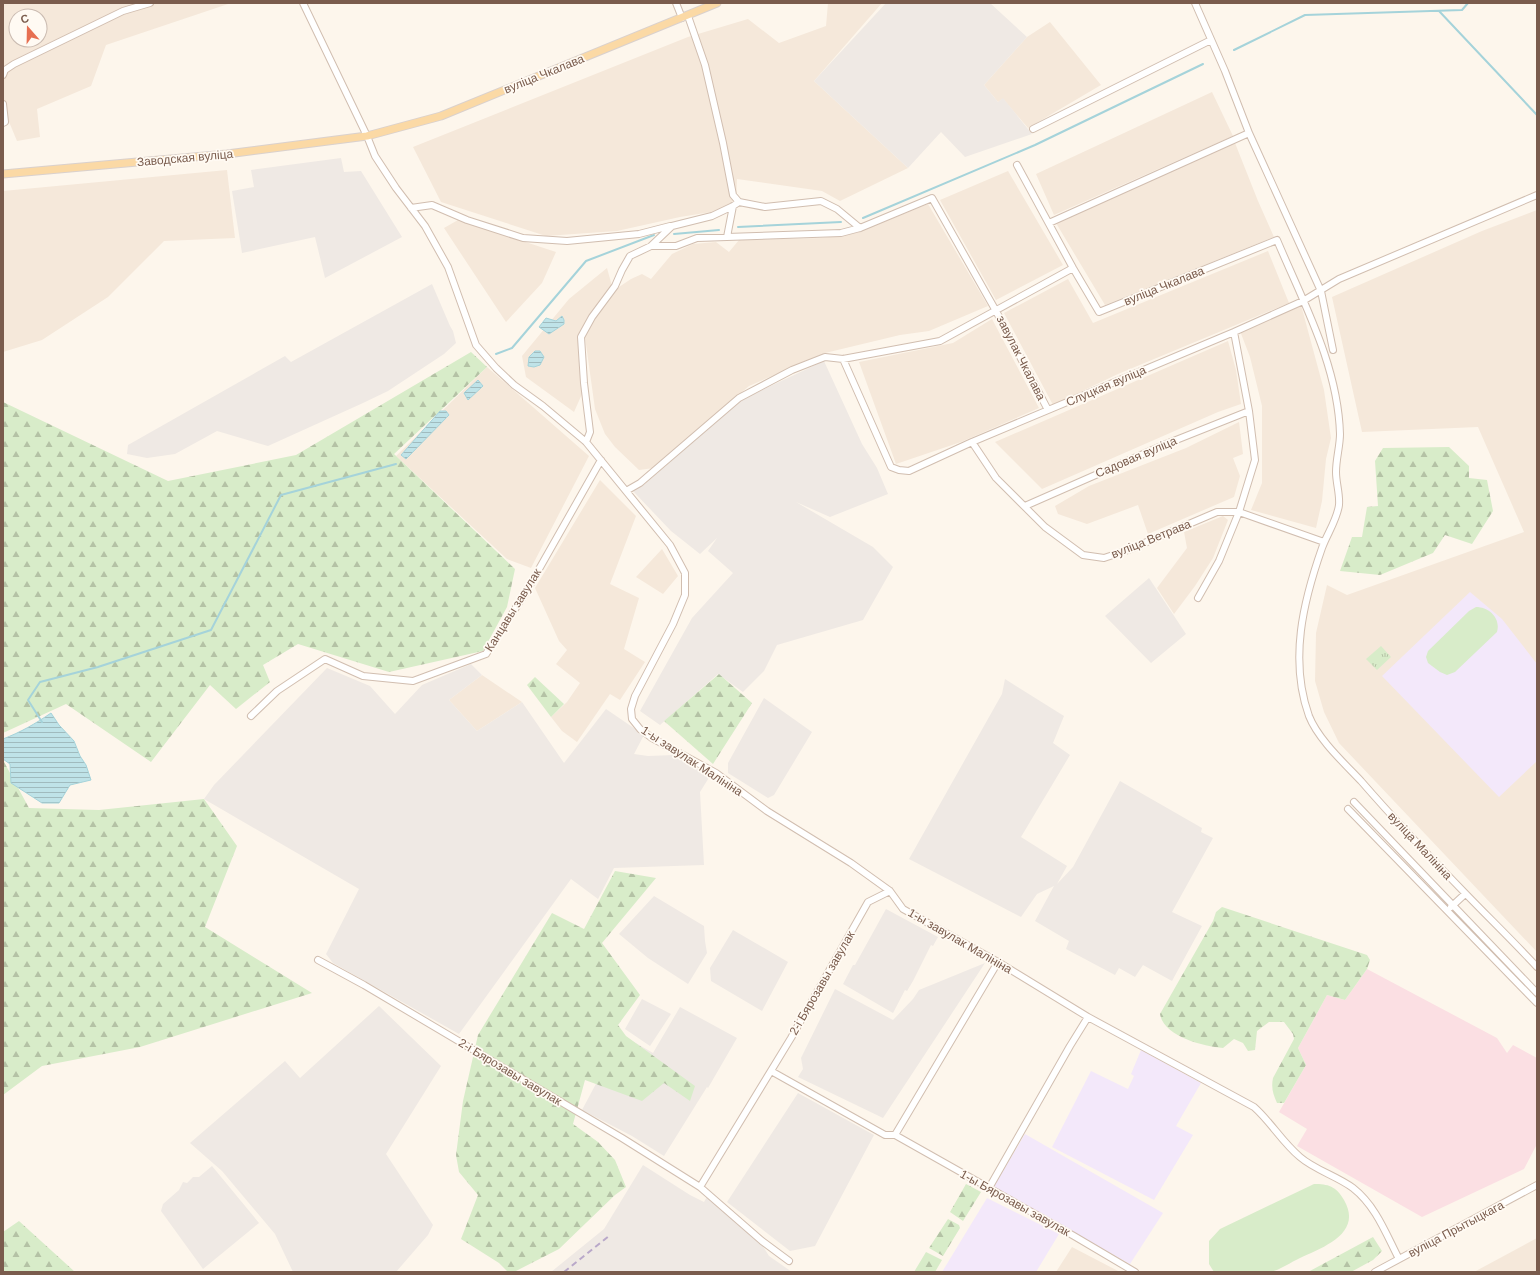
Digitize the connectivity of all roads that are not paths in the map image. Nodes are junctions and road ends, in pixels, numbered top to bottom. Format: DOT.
graph roads {
  1 [pos="150,3"];
  2 [pos="303,3"];
  3 [pos="676,3"];
  4 [pos="717,3"];
  5 [pos="1195,3"];
  6 [pos="685,17"];
  7 [pos="1210,40"];
  8 [pos="3,75"];
  9 [pos="4,107"];
  10 [pos="3,123"];
  11 [pos="1033,129"];
  12 [pos="1249,133"];
  13 [pos="367,136"];
  14 [pos="1017,164"];
  15 [pos="3,174"];
  16 [pos="1537,195"];
  17 [pos="739,202"];
  18 [pos="733,206"];
  19 [pos="411,208"];
  20 [pos="1049,223"];
  21 [pos="672,226"];
  22 [pos="860,228"];
  23 [pos="727,237"];
  24 [pos="1276,240"];
  25 [pos="651,246"];
  26 [pos="1073,268"];
  27 [pos="1321,291"];
  28 [pos="1303,300"];
  29 [pos="996,311"];
  30 [pos="1234,332"];
  31 [pos="1333,350"];
  32 [pos="843,359"];
  33 [pos="1046,407"];
  34 [pos="1249,411"];
  35 [pos="586,442"];
  36 [pos="972,442"];
  37 [pos="602,460"];
  38 [pos="626,491"];
  39 [pos="1025,506"];
  40 [pos="1239,512"];
  41 [pos="1324,542"];
  42 [pos="1198,598"];
  43 [pos="251,716"];
  44 [pos="1354,802"];
  45 [pos="1348,809"];
  46 [pos="890,891"];
  47 [pos="1465,894"];
  48 [pos="1453,905"];
  49 [pos="1447,911"];
  50 [pos="318,960"];
  51 [pos="998,962"];
  52 [pos="1537,967"];
  53 [pos="1537,993"];
  54 [pos="1537,1003"];
  55 [pos="1088,1017"];
  56 [pos="771,1071"];
  57 [pos="895,1135"];
  58 [pos="1537,1186"];
  59 [pos="700,1187"];
  60 [pos="989,1188"];
  61 [pos="1399,1259"];
  62 [pos="789,1261"];
  63 [pos="1135,1272"];
  64 [pos="1375,1272"];
  1 -- 8 [label="street"];
  2 -- 13 [label="street"];
  3 -- 6 [label="street"];
  4 -- 6 [label="main road, вуліца Чкалава"];
  5 -- 7 [label="street"];
  6 -- 13 [label="main road, вуліца Чкалава"];
  6 -- 17 [label="street"];
  7 -- 11 [label="street"];
  7 -- 12 [label="street"];
  9 -- 10 [label="street"];
  12 -- 20 [label="street"];
  12 -- 27 [label="street"];
  13 -- 15 [label="main road, Заводская вуліца"];
  13 -- 19 [label="street"];
  14 -- 20 [label="street"];
  16 -- 27 [label="street, Слуцкая вуліца"];
  17 -- 18 [label="street"];
  17 -- 22 [label="street"];
  18 -- 21 [label="street"];
  18 -- 23 [label="street"];
  19 -- 21 [label="street"];
  19 -- 35 [label="street"];
  20 -- 26 [label="street"];
  21 -- 25 [label="street"];
  22 -- 23 [label="street"];
  22 -- 29 [label="street"];
  23 -- 25 [label="street"];
  24 -- 26 [label="street, вуліца Чкалава"];
  24 -- 28 [label="street, вуліца Малініна"];
  25 -- 35 [label="street"];
  26 -- 29 [label="street, завулак Чкалава"];
  27 -- 28 [label="street, Слуцкая вуліца"];
  27 -- 31 [label="street"];
  28 -- 30 [label="street, Слуцкая вуліца"];
  28 -- 41 [label="street, вуліца Малініна"];
  29 -- 32 [label="street, завулак Чкалава"];
  29 -- 33 [label="street, завулак Чкалава"];
  30 -- 33 [label="street, Слуцкая вуліца"];
  30 -- 34 [label="street"];
  32 -- 36 [label="street, Слуцкая вуліца"];
  32 -- 38 [label="street, завулак Чкалава"];
  33 -- 36 [label="street, Слуцкая вуліца"];
  34 -- 39 [label="street, Садовая вуліца"];
  34 -- 40 [label="street"];
  35 -- 37 [label="street"];
  36 -- 39 [label="street, вуліца Ветрава"];
  37 -- 38 [label="street, 1-ы завулак Малініна"];
  37 -- 43 [label="street, Канцавы завулак"];
  38 -- 46 [label="street, 1-ы завулак Малініна"];
  39 -- 40 [label="street, вуліца Ветрава"];
  40 -- 41 [label="street, вуліца Ветрава"];
  40 -- 42 [label="street"];
  41 -- 47 [label="street, вуліца Малініна"];
  44 -- 48 [label="street"];
  45 -- 49 [label="street"];
  46 -- 51 [label="street, 1-ы завулак Малініна"];
  46 -- 56 [label="street, 2-і Бярозавы завулак"];
  47 -- 48 [label="street"];
  47 -- 52 [label="street, вуліца Малініна"];
  48 -- 49 [label="street"];
  48 -- 53 [label="street"];
  49 -- 54 [label="street"];
  50 -- 59 [label="street, 2-і Бярозавы завулак"];
  51 -- 55 [label="street, 1-ы завулак Малініна"];
  51 -- 57 [label="street"];
  55 -- 60 [label="street"];
  55 -- 61 [label="street, 1-ы завулак Малініна"];
  56 -- 57 [label="street, 1-ы Бярозавы завулак"];
  56 -- 59 [label="street, 2-і Бярозавы завулак"];
  57 -- 60 [label="street, 1-ы Бярозавы завулак"];
  58 -- 61 [label="street, вуліца Прытыцкага"];
  59 -- 62 [label="street, 2-і Бярозавы завулак"];
  60 -- 63 [label="street, 1-ы Бярозавы завулак"];
  61 -- 64 [label="street, вуліца Прытыцкага"];
}
